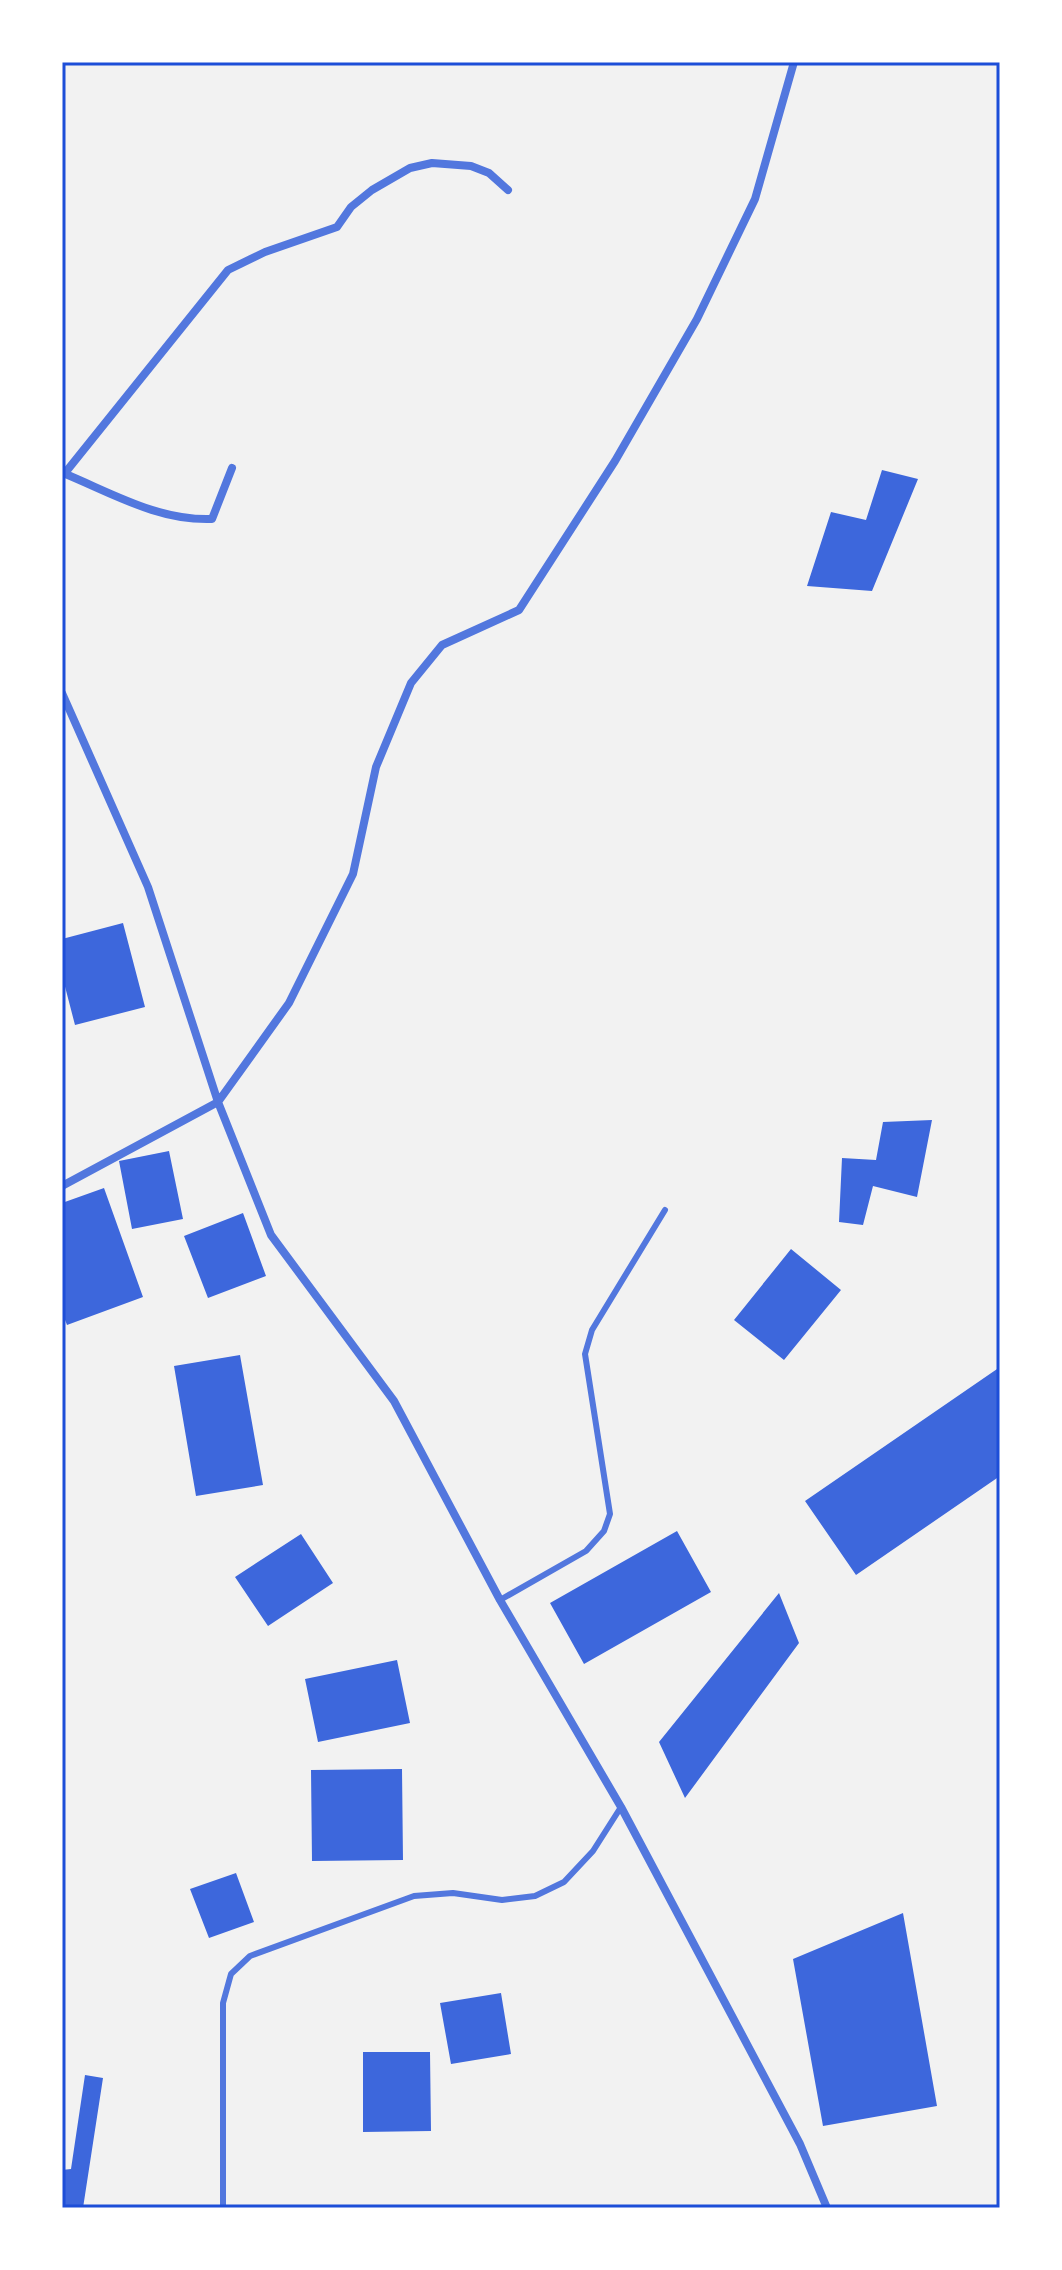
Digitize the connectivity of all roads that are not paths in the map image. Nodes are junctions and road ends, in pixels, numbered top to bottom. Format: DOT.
graph roads {
  1 [pos="794,62"];
  2 [pos="508,190"];
  3 [pos="232,468"];
  4 [pos="63,473"];
  5 [pos="62,693"];
  6 [pos="218,1102"];
  7 [pos="62,1186"];
  8 [pos="665,1210"];
  9 [pos="500,1600"];
  10 [pos="621,1807"];
  11 [pos="223,2208"];
  12 [pos="827,2208"];
  1 -- 6 [label="street"];
  2 -- 4 [label="street"];
  3 -- 4 [label="street"];
  5 -- 6 [label="street"];
  6 -- 7 [label="street"];
  6 -- 9 [label="street"];
  8 -- 9 [label="lane"];
  9 -- 10 [label="street"];
  10 -- 11 [label="lane"];
  10 -- 12 [label="street"];
}
